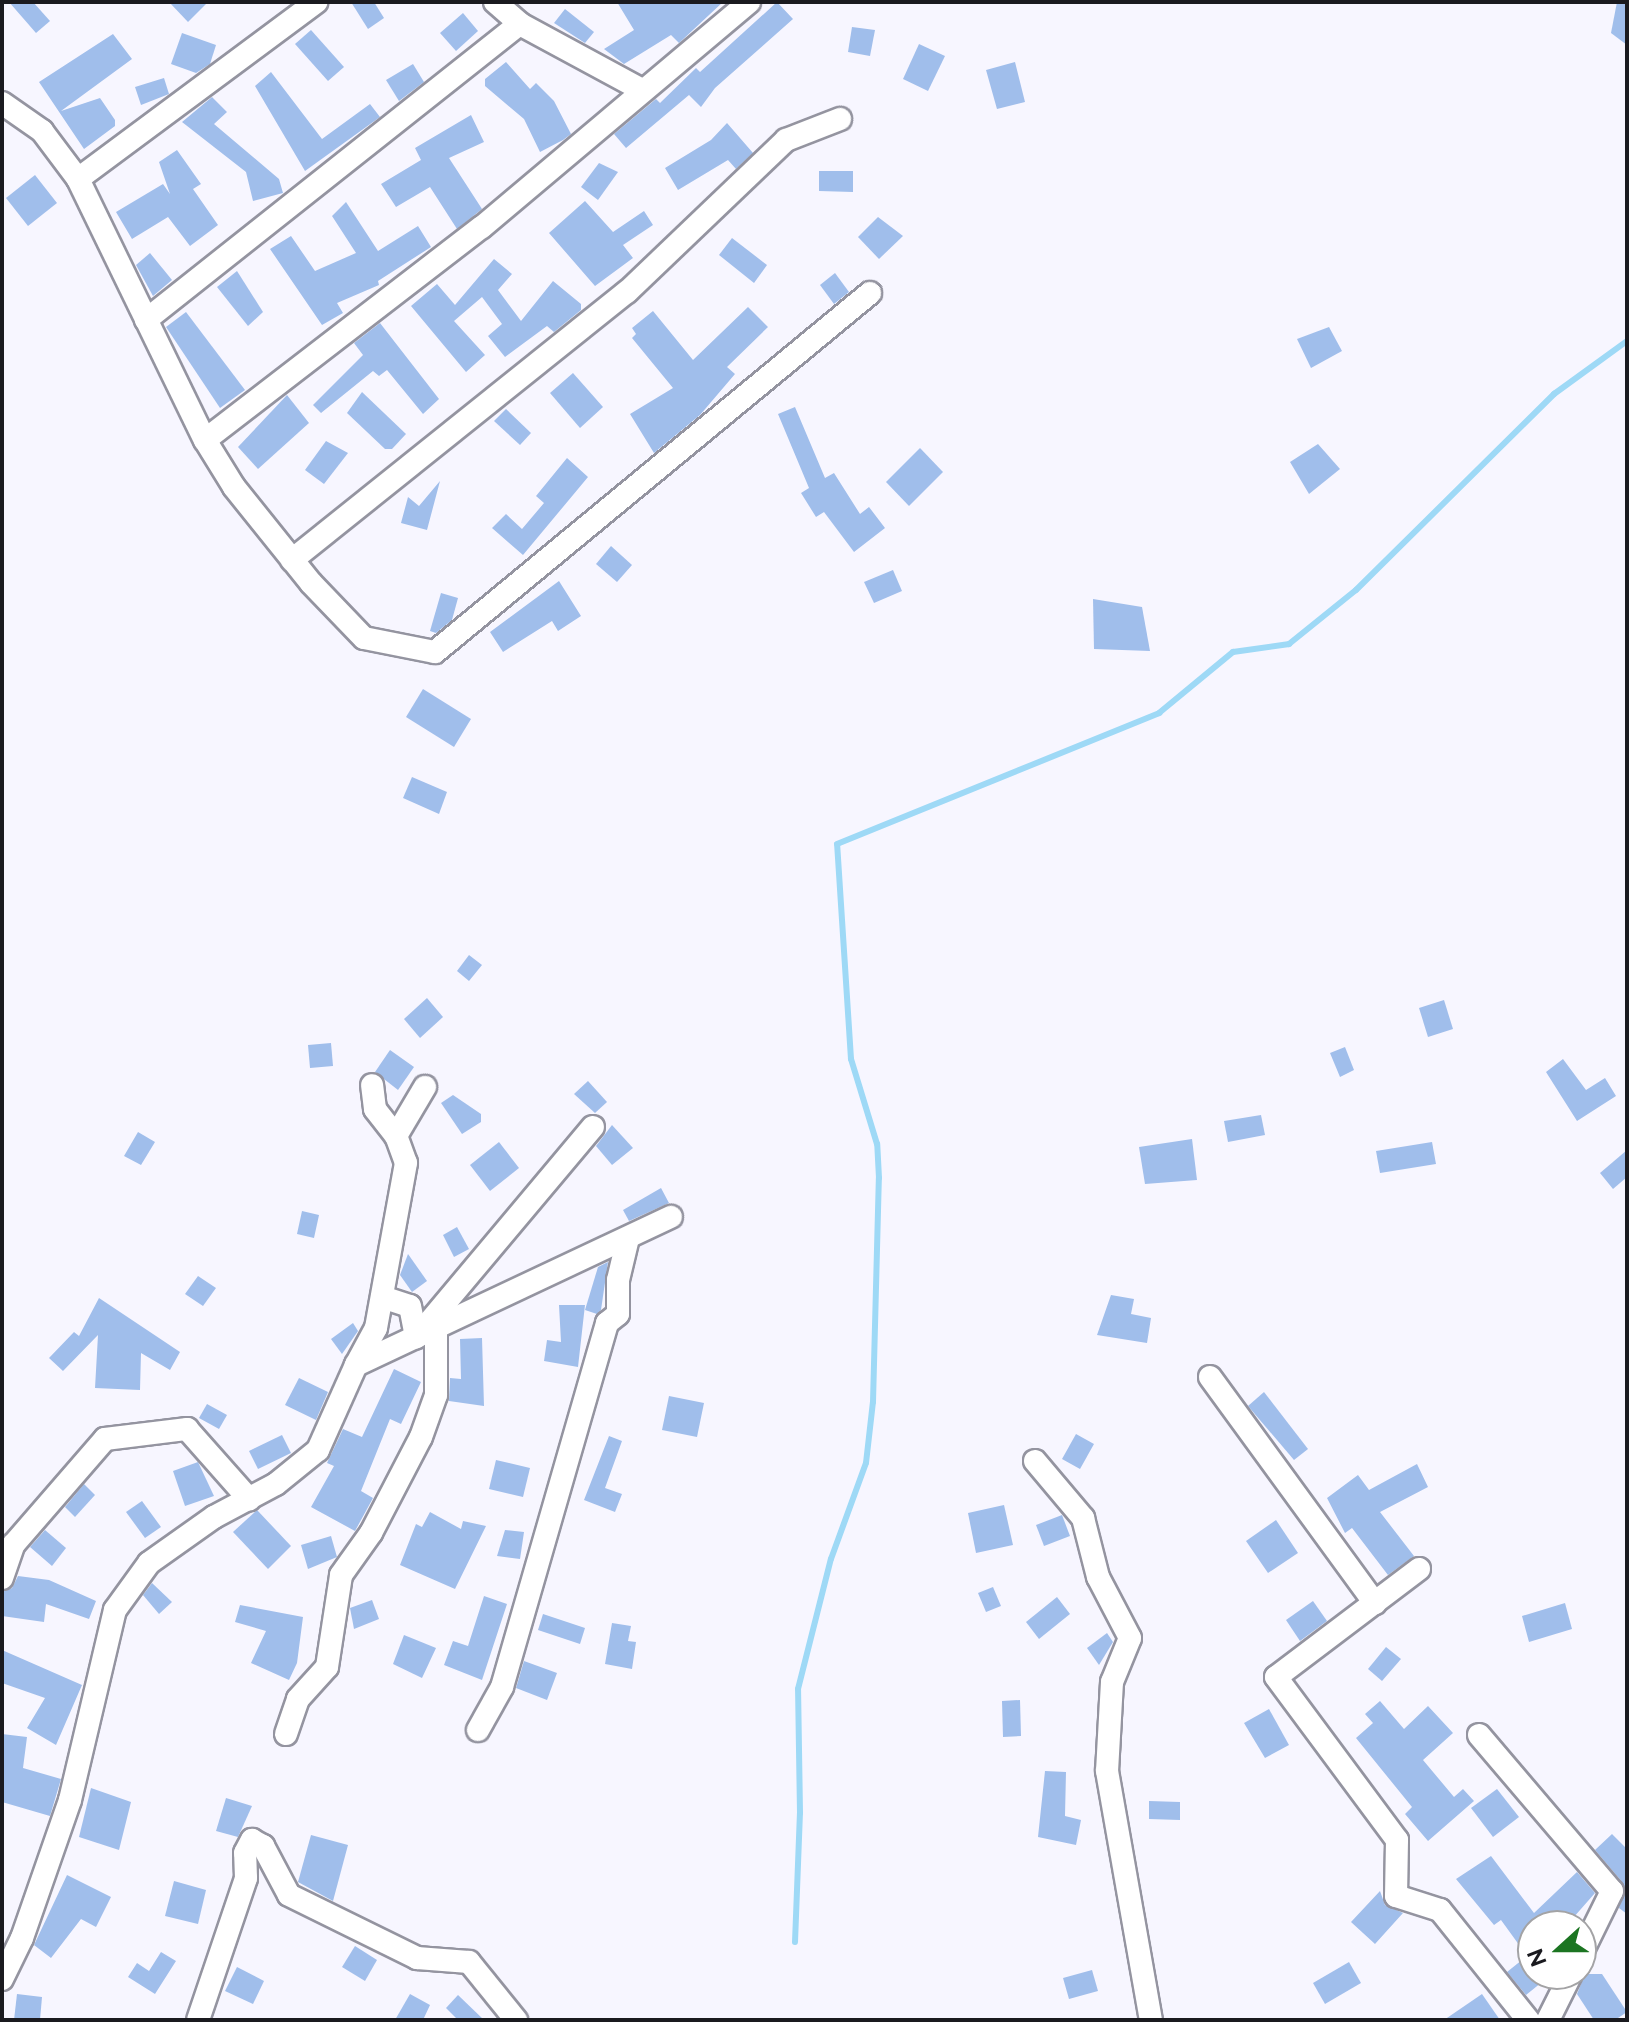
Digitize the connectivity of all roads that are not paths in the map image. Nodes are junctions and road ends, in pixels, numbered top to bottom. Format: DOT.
graph roads {
  1 [pos="316,2"];
  2 [pos="495,2"];
  3 [pos="749,2"];
  4 [pos="520,24"];
  5 [pos="642,90"];
  6 [pos="2,103"];
  7 [pos="840,119"];
  8 [pos="78,179"];
  9 [pos="870,293"];
  10 [pos="146,320"];
  11 [pos="205,440"];
  12 [pos="292,560"];
  13 [pos="372,1085"];
  14 [pos="425,1087"];
  15 [pos="593,1127"];
  16 [pos="396,1136"];
  17 [pos="671,1217"];
  18 [pos="628,1238"];
  19 [pos="382,1297"];
  20 [pos="426,1333"];
  21 [pos="356,1365"];
  22 [pos="1210,1377"];
  23 [pos="1035,1461"];
  24 [pos="249,1499"];
  25 [pos="1419,1569"];
  26 [pos="2,1578"];
  27 [pos="1375,1603"];
  28 [pos="478,1730"];
  29 [pos="286,1734"];
  30 [pos="1479,1735"];
  31 [pos="1597,1921"];
  32 [pos="2,1979"];
  33 [pos="1563,1990"];
  34 [pos="198,2020"];
  35 [pos="516,2020"];
  36 [pos="1151,2020"];
  37 [pos="1528,2020"];
  38 [pos="1548,2020"];
  1 -- 8 [label="street"];
  2 -- 4 [label="street"];
  3 -- 5 [label="street"];
  4 -- 5 [label="street"];
  4 -- 10 [label="street"];
  5 -- 11 [label="street"];
  6 -- 8 [label="street"];
  7 -- 12 [label="street"];
  8 -- 10 [label="street"];
  9 -- 12 [label="street"];
  10 -- 11 [label="street"];
  11 -- 12 [label="street"];
  13 -- 16 [label="street"];
  14 -- 16 [label="street"];
  15 -- 20 [label="street"];
  16 -- 19 [label="street"];
  17 -- 18 [label="street"];
  18 -- 20 [label="street"];
  18 -- 28 [label="street"];
  19 -- 20 [label="street"];
  19 -- 21 [label="street"];
  20 -- 21 [label="street"];
  20 -- 29 [label="street"];
  21 -- 24 [label="street"];
  22 -- 27 [label="street"];
  23 -- 36 [label="street"];
  24 -- 26 [label="street"];
  24 -- 32 [label="street"];
  25 -- 27 [label="street"];
  27 -- 37 [label="street"];
  30 -- 31 [label="street"];
  33 -- 38 [label="street"];
  34 -- 35 [label="street"];
}
